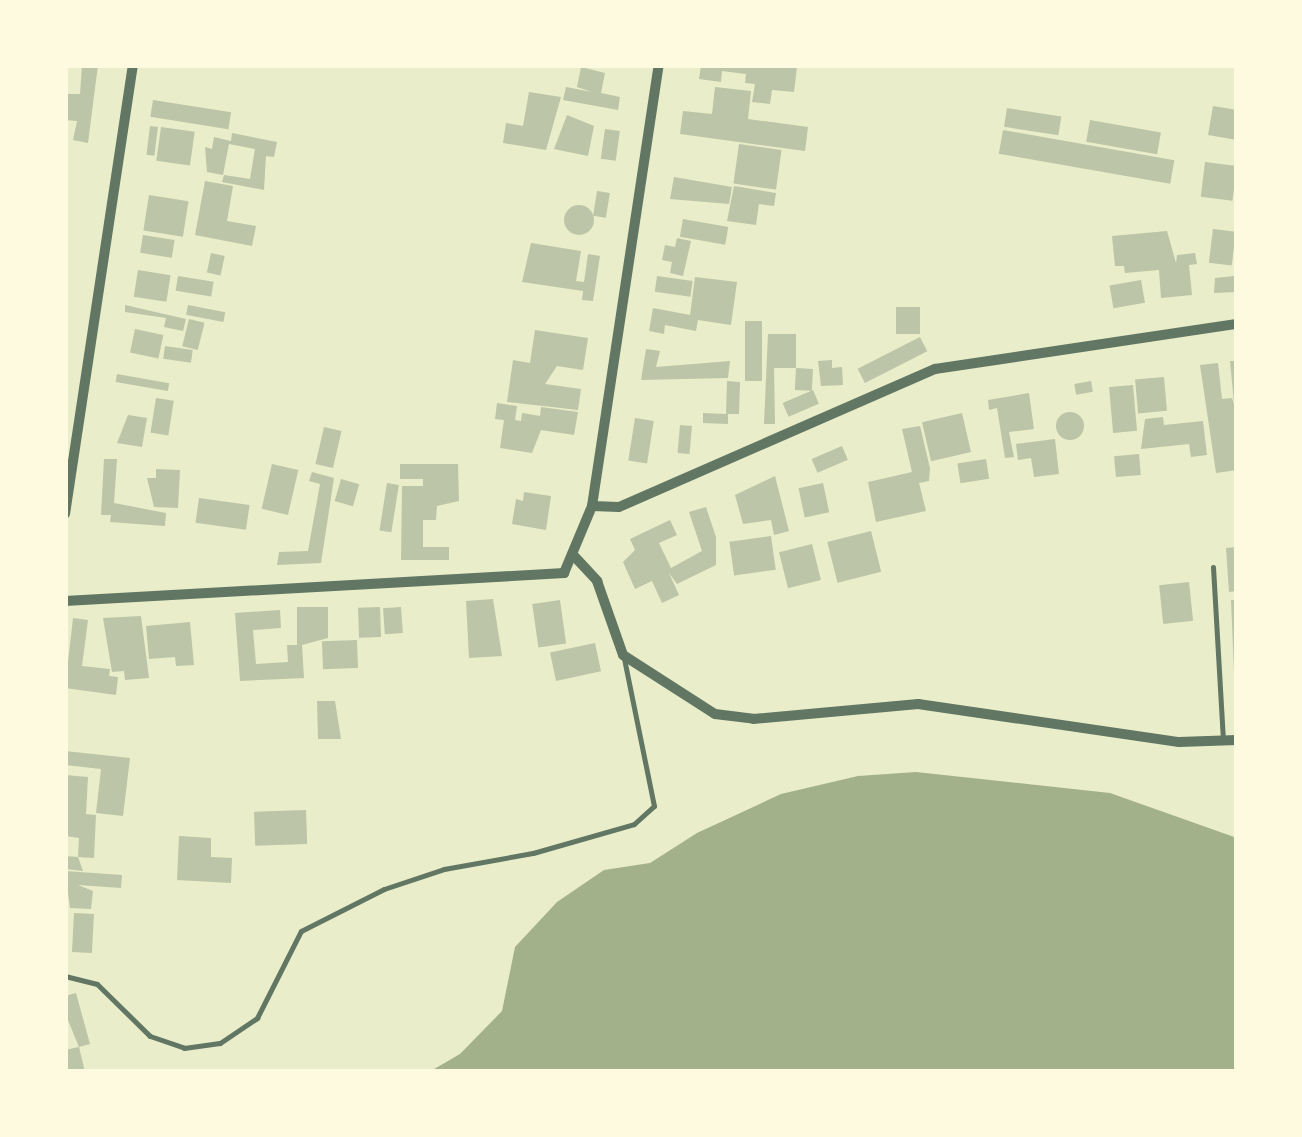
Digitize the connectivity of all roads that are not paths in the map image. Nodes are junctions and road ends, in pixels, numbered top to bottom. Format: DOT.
graph roads {
  1 [pos="132,65"];
  2 [pos="659,65"];
  3 [pos="1237,324"];
  4 [pos="592,506"];
  5 [pos="65,514"];
  6 [pos="575,557"];
  7 [pos="1214,567"];
  8 [pos="65,601"];
  9 [pos="623,655"];
  10 [pos="1237,740"];
  11 [pos="1224,742"];
  12 [pos="65,976"];
  1 -- 5 [label="street"];
  2 -- 4 [label="street"];
  3 -- 4 [label="street"];
  4 -- 6 [label="street"];
  6 -- 8 [label="street"];
  6 -- 9 [label="street"];
  7 -- 11 [label="lane"];
  9 -- 11 [label="street"];
  9 -- 12 [label="lane"];
  10 -- 11 [label="street"];
}
